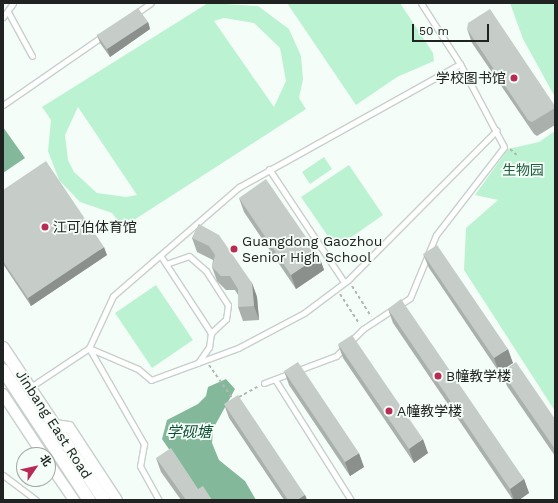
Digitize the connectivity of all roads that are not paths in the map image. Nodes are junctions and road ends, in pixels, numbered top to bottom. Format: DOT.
graph roads {
  1 [pos="13,3"];
  2 [pos="151,3"];
  3 [pos="420,3"];
  4 [pos="8,12"];
  5 [pos="132,16"];
  6 [pos="3,17"];
  7 [pos="112,30"];
  8 [pos="32,56"];
  9 [pos="460,64"];
  10 [pos="3,105"];
  11 [pos="497,130"];
  12 [pos="269,169"];
  13 [pos="162,258"];
  14 [pos="166,264"];
  15 [pos="346,281"];
  16 [pos="211,333"];
  17 [pos="3,348"];
  18 [pos="89,348"];
  19 [pos="198,363"];
  20 [pos="3,370"];
  21 [pos="276,381"];
  22 [pos="264,383"];
  23 [pos="30,387"];
  24 [pos="3,394"];
  25 [pos="19,394"];
  26 [pos="55,425"];
  27 [pos="38,447"];
  28 [pos="56,474"];
  29 [pos="3,475"];
  30 [pos="36,500"];
  31 [pos="74,500"];
  32 [pos="89,500"];
  33 [pos="104,500"];
  34 [pos="117,500"];
  35 [pos="159,500"];
  36 [pos="351,500"];
  1 -- 4 [label="lane"];
  2 -- 5 [label="lane"];
  3 -- 9 [label="lane"];
  4 -- 6 [label="lane"];
  4 -- 8 [label="lane"];
  7 -- 10 [label="lane"];
  9 -- 11 [label="lane"];
  9 -- 12 [label="lane"];
  11 -- 15 [label="lane"];
  11 -- 21 [label="lane"];
  12 -- 13 [label="lane"];
  12 -- 15 [label="lane"];
  13 -- 14 [label="lane"];
  13 -- 18 [label="lane"];
  14 -- 16 [label="lane"];
  14 -- 16 [label="lane"];
  15 -- 19 [label="lane"];
  16 -- 19 [label="lane"];
  17 -- 23 [label="street, Jinbang East Road"];
  18 -- 19 [label="lane"];
  18 -- 23 [label="lane"];
  18 -- 35 [label="lane"];
  20 -- 25 [label="street, Jinbang East Road"];
  21 -- 22 [label="lane"];
  21 -- 36 [label="lane"];
  23 -- 25 [label="lane"];
  23 -- 26 [label="street, Jinbang East Road"];
  24 -- 27 [label="street"];
  25 -- 32 [label="street, Jinbang East Road"];
  26 -- 33 [label="street, Jinbang East Road"];
  26 -- 34 [label="street"];
  28 -- 31 [label="street"];
  29 -- 30 [label="lane"];
}
